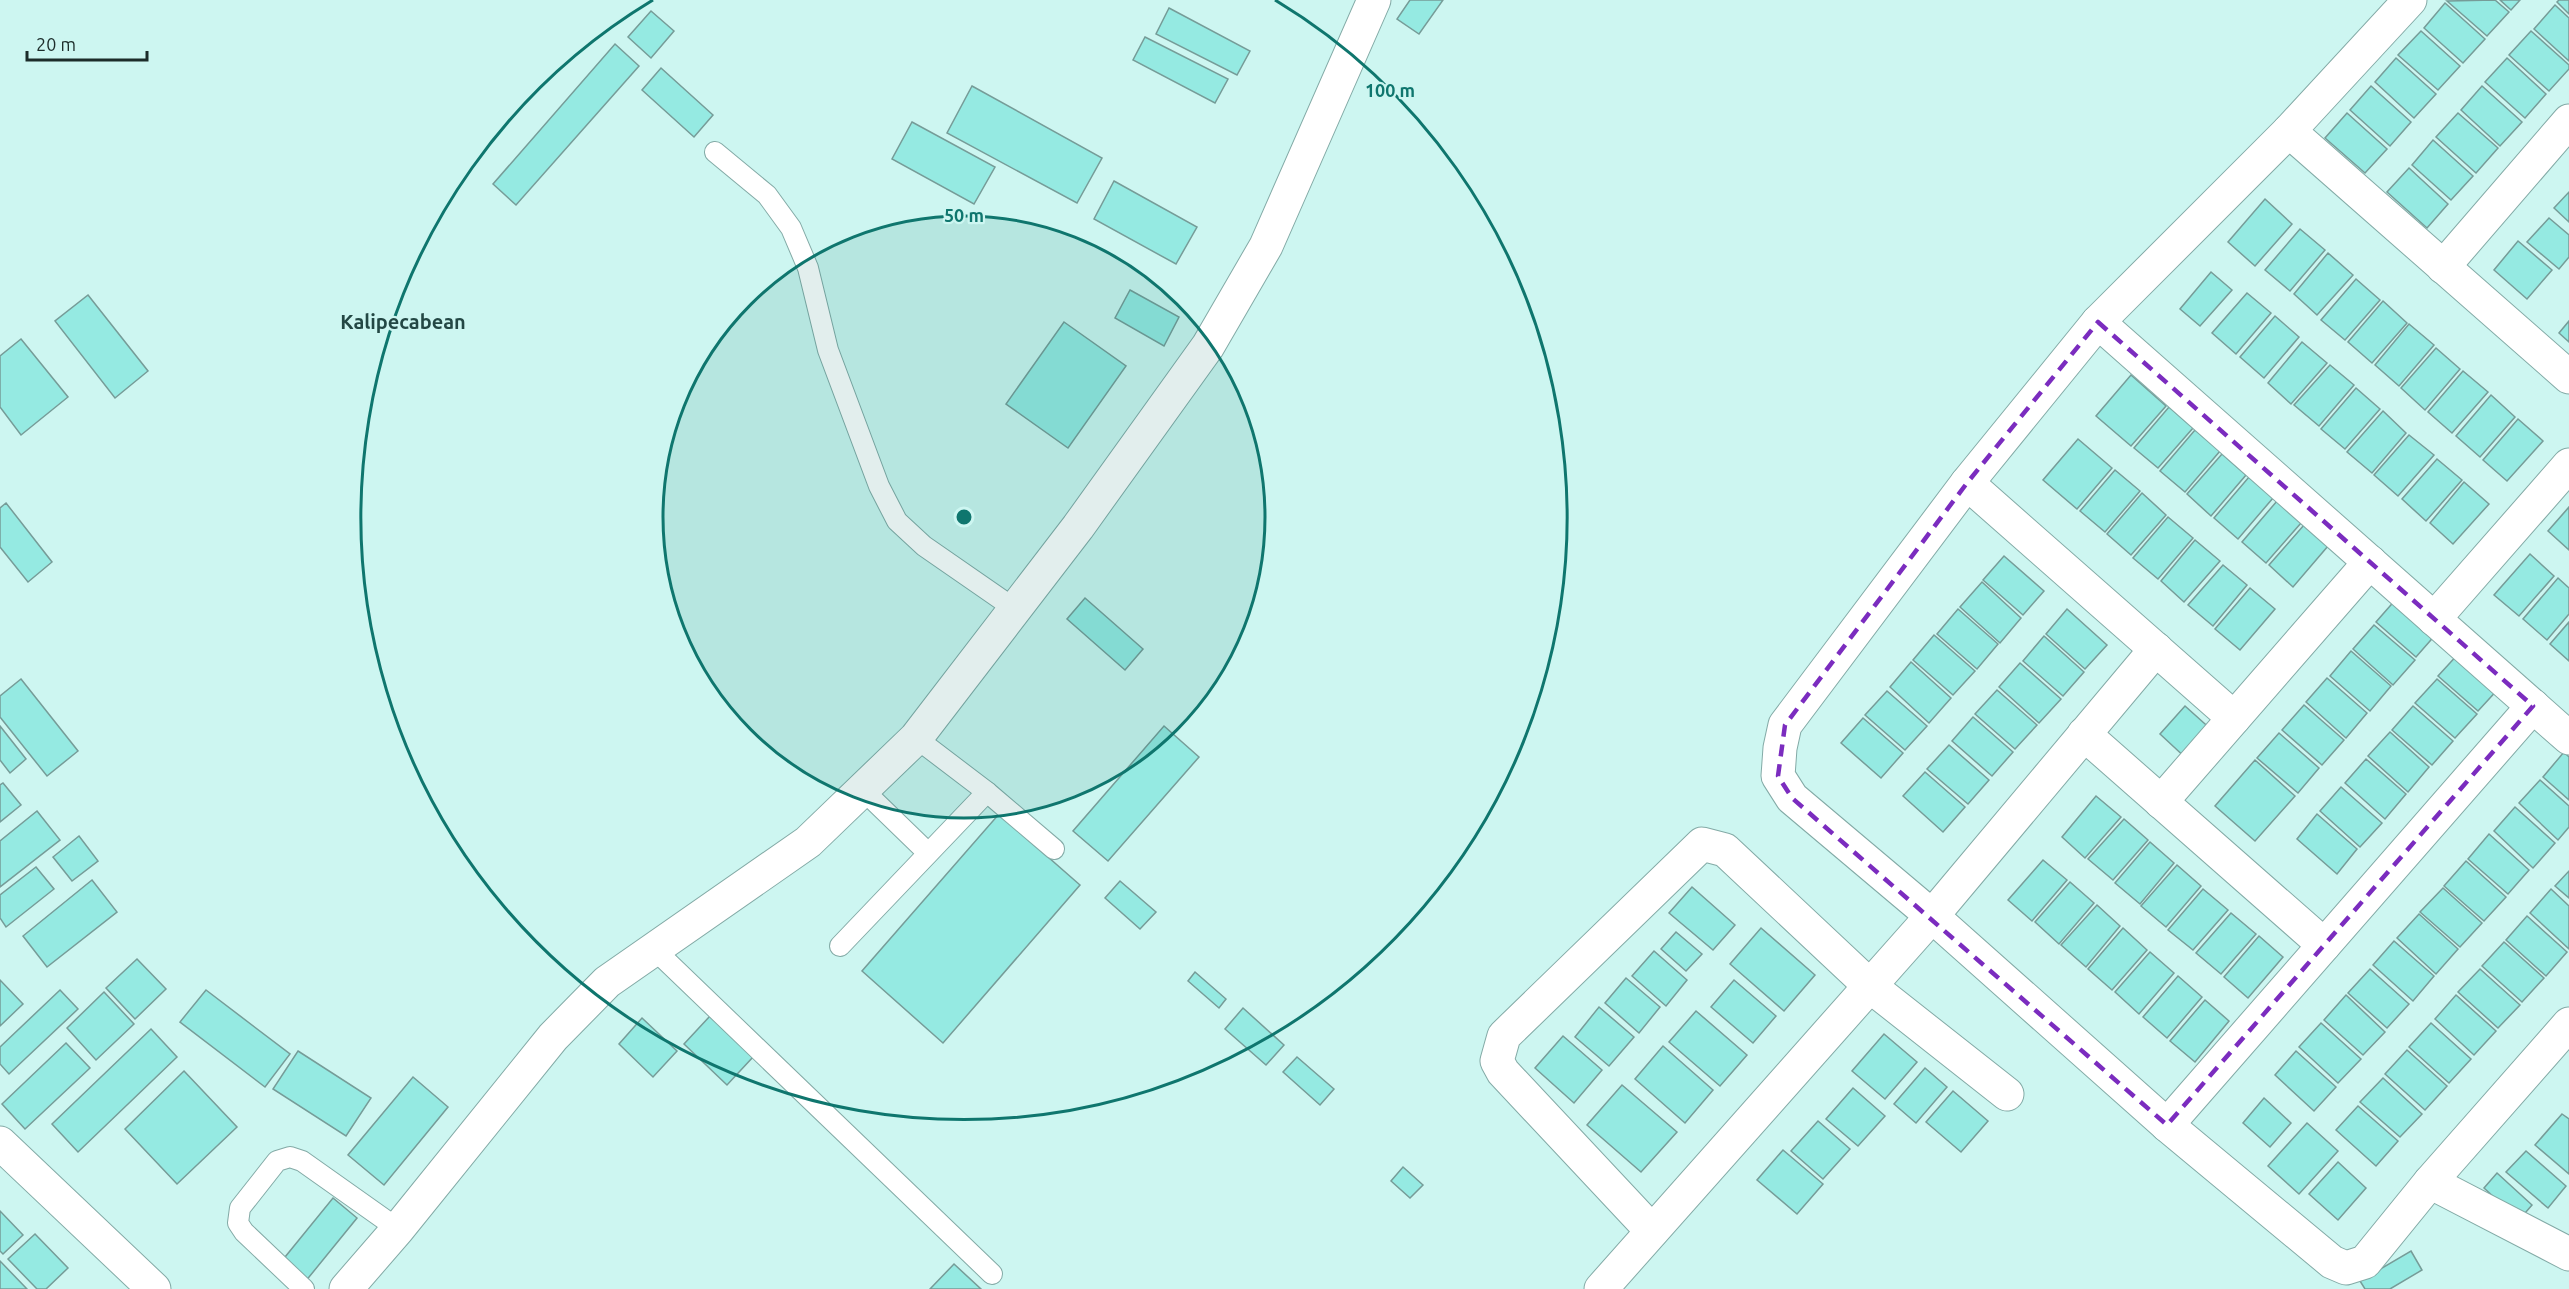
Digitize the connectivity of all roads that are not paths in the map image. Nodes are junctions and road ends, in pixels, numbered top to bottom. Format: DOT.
graph roads {
  1 [pos="1374,0"];
  2 [pos="2410,0"];
  3 [pos="2569,121"];
  4 [pos="2289,131"];
  5 [pos="715,152"];
  6 [pos="2443,267"];
  7 [pos="2098,322"];
  8 [pos="2569,377"];
  9 [pos="2569,465"];
  10 [pos="1967,483"];
  11 [pos="2370,562"];
  12 [pos="1016,609"];
  13 [pos="2434,619"];
  14 [pos="2156,649"];
  15 [pos="2533,706"];
  16 [pos="2234,718"];
  17 [pos="2084,734"];
  18 [pos="916,738"];
  19 [pos="2569,738"];
  20 [pos="863,790"];
  21 [pos="987,792"];
  22 [pos="2161,802"];
  23 [pos="1054,849"];
  24 [pos="928,853"];
  25 [pos="1923,925"];
  26 [pos="2324,945"];
  27 [pos="840,946"];
  28 [pos="655,950"];
  29 [pos="1877,978"];
  30 [pos="2569,1024"];
  31 [pos="2007,1095"];
  32 [pos="2167,1125"];
  33 [pos="0,1143"];
  34 [pos="2430,1182"];
  35 [pos="398,1229"];
  36 [pos="1652,1231"];
  37 [pos="2569,1254"];
  38 [pos="992,1274"];
  39 [pos="154,1289"];
  40 [pos="304,1289"];
  41 [pos="346,1289"];
  42 [pos="1601,1289"];
  1 -- 12 [label="street"];
  2 -- 4 [label="street"];
  3 -- 6 [label="street"];
  4 -- 6 [label="street"];
  4 -- 7 [label="street"];
  5 -- 12 [label="lane"];
  6 -- 8 [label="street"];
  7 -- 10 [label="street"];
  7 -- 11 [label="street"];
  9 -- 13 [label="street"];
  10 -- 14 [label="street"];
  10 -- 25 [label="street"];
  11 -- 13 [label="street"];
  11 -- 16 [label="street"];
  12 -- 18 [label="street"];
  13 -- 15 [label="street"];
  14 -- 16 [label="street"];
  14 -- 17 [label="street"];
  15 -- 19 [label="street"];
  15 -- 26 [label="street"];
  16 -- 22 [label="street"];
  17 -- 22 [label="street"];
  17 -- 25 [label="street"];
  18 -- 20 [label="street"];
  18 -- 21 [label="lane"];
  20 -- 24 [label="lane"];
  20 -- 28 [label="street"];
  21 -- 23 [label="lane"];
  21 -- 24 [label="lane"];
  22 -- 26 [label="street"];
  24 -- 27 [label="lane"];
  25 -- 29 [label="street"];
  25 -- 32 [label="street"];
  26 -- 32 [label="street"];
  28 -- 35 [label="street"];
  28 -- 38 [label="lane"];
  29 -- 31 [label="street"];
  29 -- 36 [label="street"];
  29 -- 36 [label="street"];
  30 -- 34 [label="street"];
  32 -- 34 [label="street"];
  33 -- 39 [label="street"];
  34 -- 37 [label="street"];
  35 -- 40 [label="lane"];
  35 -- 41 [label="street"];
  36 -- 42 [label="street"];
}
